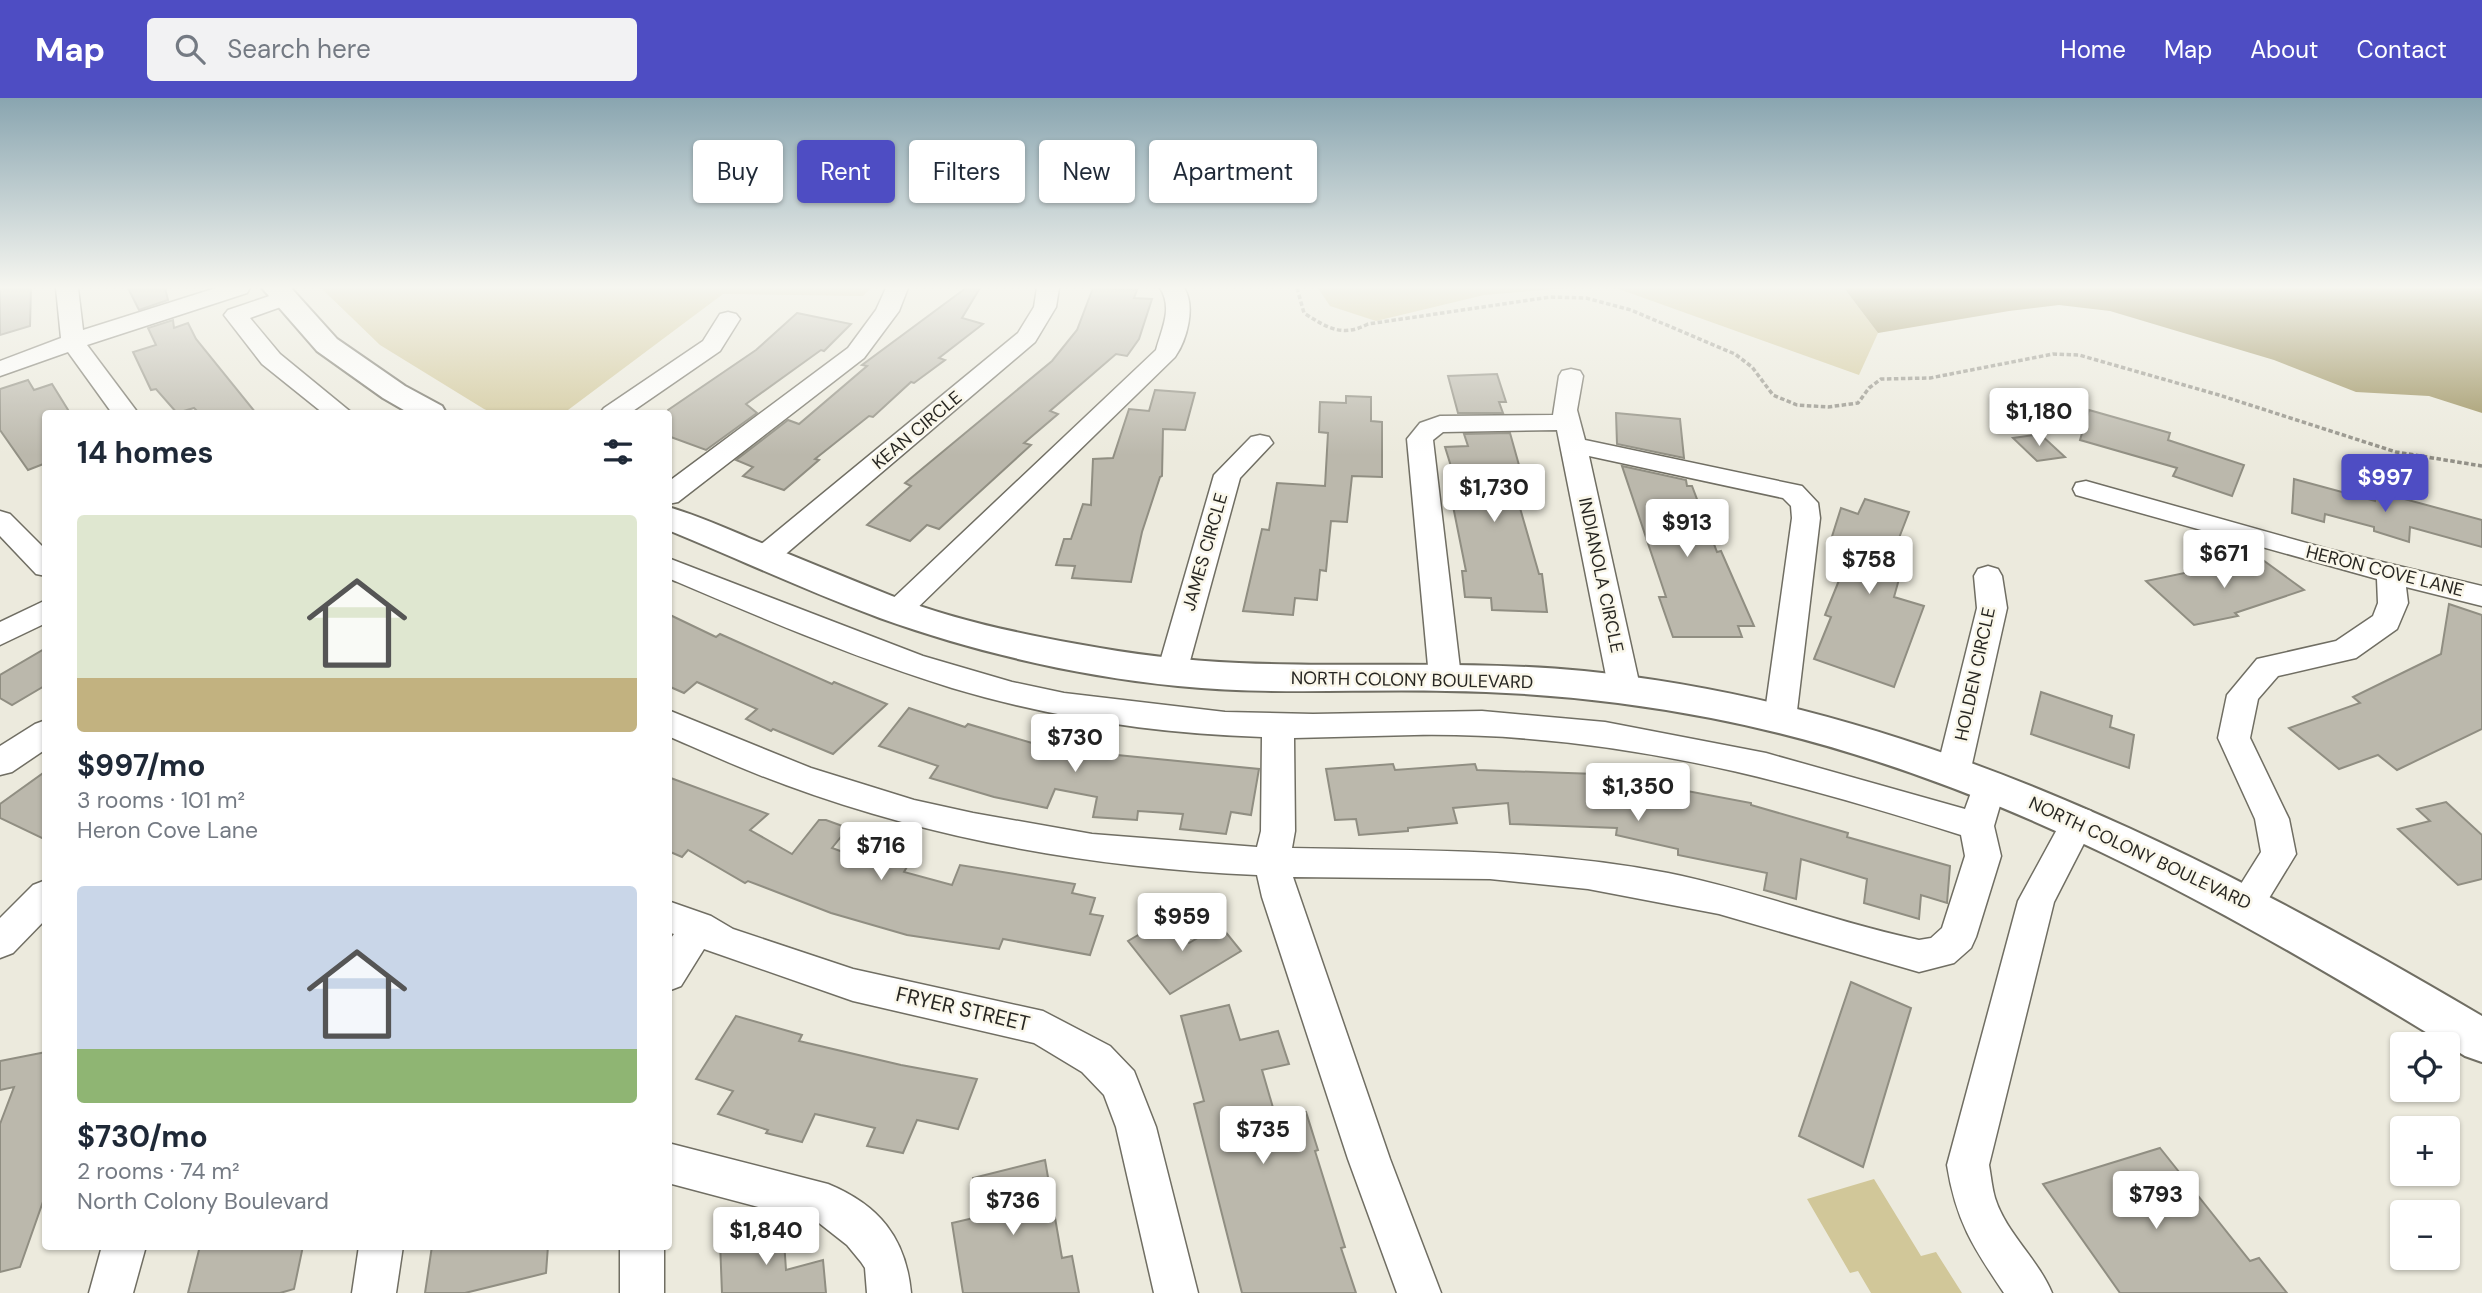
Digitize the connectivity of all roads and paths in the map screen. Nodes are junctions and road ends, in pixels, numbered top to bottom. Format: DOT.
graph roads {
  1 [pos="73,343"];
  2 [pos="71,344"];
  3 [pos="259,344"];
  4 [pos="326,344"];
  5 [pos="713,344"];
  6 [pos="863,344"];
  7 [pos="1019,344"];
  8 [pos="1169,344"];
  9 [pos="1711,344"];
  10 [pos="0,369"];
  11 [pos="1571,376"];
  12 [pos="123,410"];
  13 [pos="335,410"];
  14 [pos="426,410"];
  15 [pos="617,410"];
  16 [pos="1571,434"];
  17 [pos="1260,443"];
  18 [pos="2482,466"];
  19 [pos="2086,489"];
  20 [pos="672,493"];
  21 [pos="672,520"];
  22 [pos="2,527"];
  23 [pos="764,557"];
  24 [pos="42,563"];
  25 [pos="672,569"];
  26 [pos="2391,574"];
  27 [pos="1987,576"];
  28 [pos="2482,596"];
  29 [pos="897,611"];
  30 [pos="42,612"];
  31 [pos="0,635"];
  32 [pos="1172,672"];
  33 [pos="1445,677"];
  34 [pos="1625,691"];
  35 [pos="1780,719"];
  36 [pos="672,724"];
  37 [pos="1278,726"];
  38 [pos="42,735"];
  39 [pos="0,763"];
  40 [pos="1971,779"];
  41 [pos="2078,820"];
  42 [pos="1977,826"];
  43 [pos="1272,862"];
  44 [pos="42,899"];
  45 [pos="2247,903"];
  46 [pos="683,922"];
  47 [pos="0,942"];
  48 [pos="672,961"];
  49 [pos="2482,1041"];
  50 [pos="672,1164"];
  51 [pos="123,1250"];
  52 [pos="380,1250"];
  53 [pos="642,1250"];
  54 [pos="111,1293"];
  55 [pos="374,1293"];
  56 [pos="642,1293"];
  57 [pos="889,1293"];
  58 [pos="1176,1293"];
  59 [pos="1419,1293"];
  60 [pos="2030,1293"];
  1 -- 12 [label="street"];
  2 -- 10 [label="street"];
  3 -- 13 [label="street"];
  4 -- 14 [label="main road"];
  5 -- 15 [label="street"];
  6 -- 20 [label="street"];
  7 -- 23 [label="street, KEAN CIRCLE"];
  8 -- 29 [label="street"];
  9 -- 18 [label="path"];
  11 -- 16 [label="street, INDIANOLA CIRCLE"];
  16 -- 33 [label="street"];
  16 -- 34 [label="street, INDIANOLA CIRCLE"];
  16 -- 35 [label="street"];
  17 -- 32 [label="street, JAMES CIRCLE"];
  19 -- 26 [label="street, HERON COVE LANE"];
  21 -- 23 [label="main road, NORTH COLONY BOULEVARD"];
  22 -- 24 [label="street"];
  23 -- 29 [label="main road, NORTH COLONY BOULEVARD"];
  25 -- 37 [label="street"];
  26 -- 28 [label="street, HERON COVE LANE"];
  26 -- 45 [label="street"];
  27 -- 40 [label="street, HOLDEN CIRCLE"];
  29 -- 32 [label="main road, NORTH COLONY BOULEVARD"];
  30 -- 31 [label="street"];
  32 -- 33 [label="main road, NORTH COLONY BOULEVARD"];
  33 -- 34 [label="main road, NORTH COLONY BOULEVARD"];
  34 -- 35 [label="main road, NORTH COLONY BOULEVARD"];
  35 -- 40 [label="main road, NORTH COLONY BOULEVARD"];
  36 -- 43 [label="street"];
  37 -- 42 [label="street"];
  37 -- 43 [label="street"];
  38 -- 39 [label="street"];
  40 -- 41 [label="main road, NORTH COLONY BOULEVARD"];
  40 -- 42 [label="street, HOLDEN CIRCLE"];
  41 -- 45 [label="main road, NORTH COLONY BOULEVARD"];
  41 -- 60 [label="street"];
  42 -- 43 [label="street"];
  43 -- 59 [label="street"];
  44 -- 47 [label="street"];
  45 -- 49 [label="main road, NORTH COLONY BOULEVARD"];
  46 -- 48 [label="street"];
  46 -- 58 [label="street, FRYER STREET"];
  50 -- 57 [label="street"];
  51 -- 54 [label="street"];
  52 -- 55 [label="street"];
  53 -- 56 [label="street"];
}
